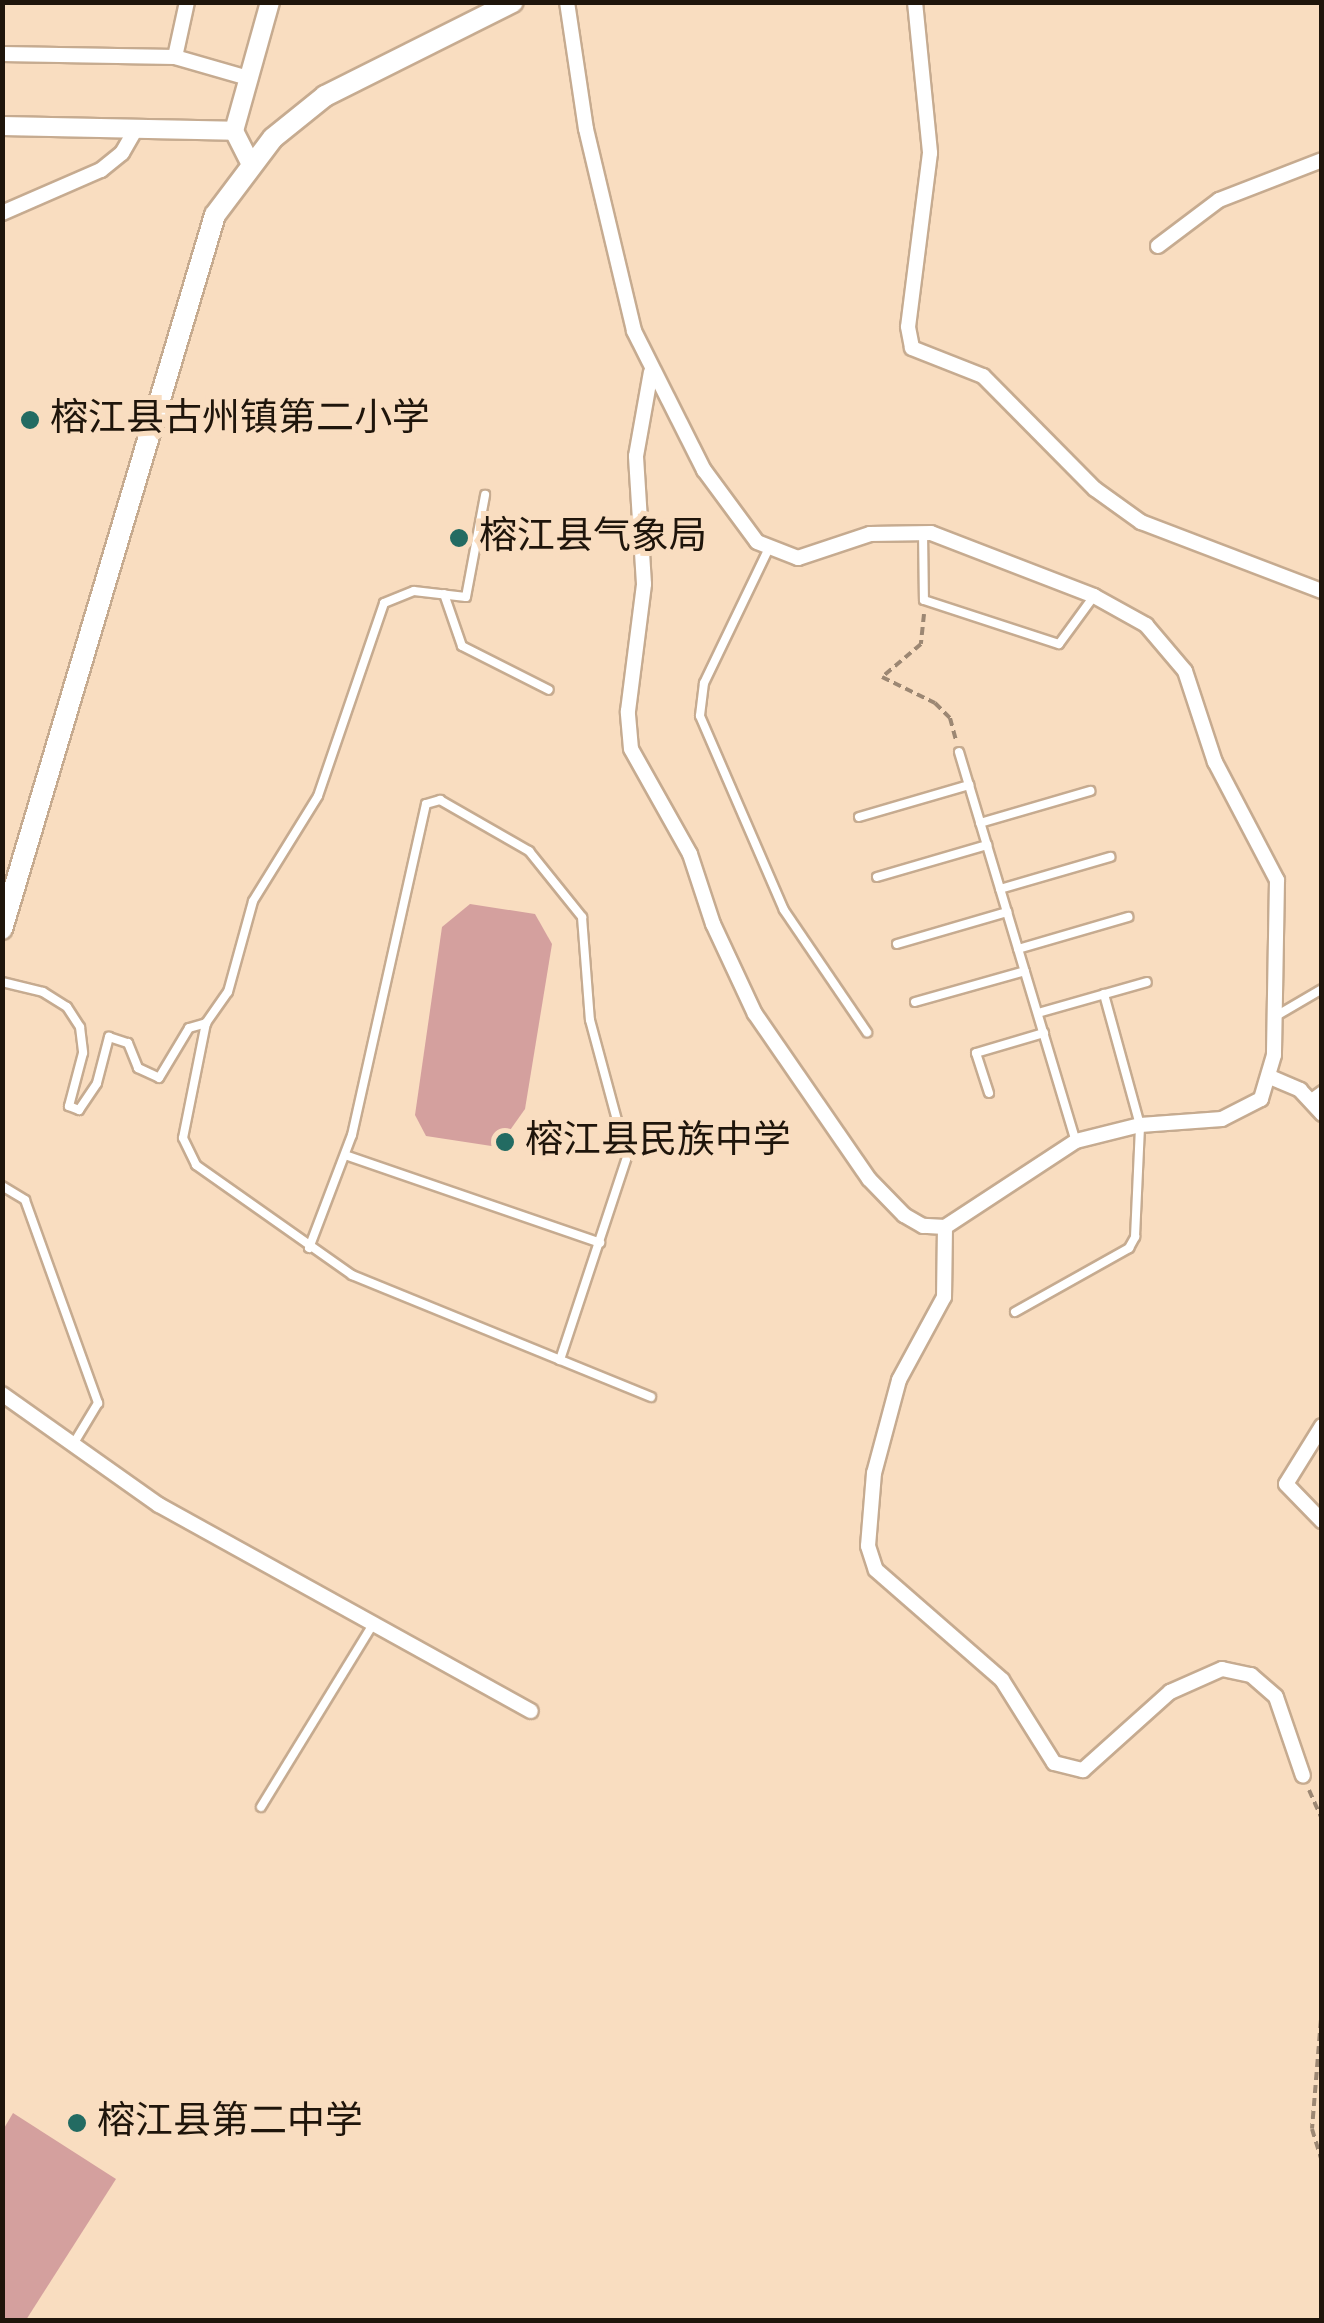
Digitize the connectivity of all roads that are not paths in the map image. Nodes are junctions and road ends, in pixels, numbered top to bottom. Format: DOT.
graph roads {
  1 [pos="187,2"];
  2 [pos="270,2"];
  3 [pos="512,2"];
  4 [pos="567,2"];
  5 [pos="915,2"];
  6 [pos="2,54"];
  7 [pos="175,57"];
  8 [pos="248,78"];
  9 [pos="2,126"];
  10 [pos="136,129"];
  11 [pos="234,130"];
  12 [pos="1322,160"];
  13 [pos="250,163"];
  14 [pos="2,213"];
  15 [pos="1158,246"];
  16 [pos="651,372"];
  17 [pos="485,495"];
  18 [pos="923,532"];
  19 [pos="768,548"];
  20 [pos="1322,591"];
  21 [pos="444,594"];
  22 [pos="1094,596"];
  23 [pos="548,690"];
  24 [pos="959,752"];
  25 [pos="969,785"];
  26 [pos="1090,791"];
  27 [pos="859,817"];
  28 [pos="980,823"];
  29 [pos="987,845"];
  30 [pos="1110,857"];
  31 [pos="877,877"];
  32 [pos="1000,889"];
  33 [pos="1007,912"];
  34 [pos="1128,918"];
  35 [pos="2,929"];
  36 [pos="897,944"];
  37 [pos="1018,949"];
  38 [pos="1025,971"];
  39 [pos="2,982"];
  40 [pos="1147,982"];
  41 [pos="1322,989"];
  42 [pos="1104,994"];
  43 [pos="915,1002"];
  44 [pos="1038,1013"];
  45 [pos="1276,1016"];
  46 [pos="206,1023"];
  47 [pos="867,1032"];
  48 [pos="1044,1033"];
  49 [pos="1270,1077"];
  50 [pos="988,1093"];
  51 [pos="1318,1097"];
  52 [pos="1322,1114"];
  53 [pos="1140,1124"];
  54 [pos="1076,1140"];
  55 [pos="345,1155"];
  56 [pos="2,1186"];
  57 [pos="945,1227"];
  58 [pos="600,1243"];
  59 [pos="308,1248"];
  60 [pos="1015,1312"];
  61 [pos="560,1360"];
  62 [pos="2,1394"];
  63 [pos="651,1396"];
  64 [pos="1322,1426"];
  65 [pos="74,1444"];
  66 [pos="1322,1521"];
  67 [pos="373,1624"];
  68 [pos="531,1711"];
  69 [pos="1304,1776"];
  70 [pos="260,1808"];
  1 -- 7 [label="street"];
  2 -- 8 [label="street"];
  3 -- 13 [label="main road"];
  4 -- 16 [label="street"];
  5 -- 20 [label="street"];
  6 -- 7 [label="street"];
  7 -- 8 [label="street"];
  8 -- 11 [label="street"];
  9 -- 10 [label="street"];
  10 -- 11 [label="street"];
  10 -- 14 [label="street"];
  11 -- 13 [label="street"];
  12 -- 15 [label="street"];
  13 -- 35 [label="main road"];
  16 -- 19 [label="street"];
  16 -- 57 [label="street"];
  17 -- 21 [label="lane"];
  18 -- 19 [label="street"];
  18 -- 22 [label="street"];
  18 -- 22 [label="lane"];
  19 -- 47 [label="lane"];
  21 -- 23 [label="lane"];
  21 -- 46 [label="lane"];
  22 -- 45 [label="street"];
  24 -- 25 [label="lane"];
  25 -- 27 [label="lane"];
  25 -- 28 [label="lane"];
  26 -- 28 [label="lane"];
  28 -- 29 [label="lane"];
  29 -- 31 [label="lane"];
  29 -- 32 [label="lane"];
  30 -- 32 [label="lane"];
  32 -- 33 [label="lane"];
  33 -- 36 [label="lane"];
  33 -- 37 [label="lane"];
  34 -- 37 [label="lane"];
  37 -- 38 [label="lane"];
  38 -- 43 [label="lane"];
  38 -- 44 [label="lane"];
  39 -- 46 [label="lane"];
  40 -- 42 [label="lane"];
  41 -- 45 [label="lane"];
  42 -- 44 [label="lane"];
  42 -- 53 [label="lane"];
  44 -- 48 [label="lane"];
  45 -- 49 [label="street"];
  46 -- 59 [label="lane"];
  48 -- 50 [label="lane"];
  48 -- 54 [label="lane"];
  49 -- 51 [label="street"];
  49 -- 53 [label="street"];
  51 -- 52 [label="street"];
  53 -- 54 [label="street"];
  53 -- 60 [label="lane"];
  54 -- 57 [label="street"];
  55 -- 58 [label="lane"];
  55 -- 58 [label="lane"];
  55 -- 59 [label="lane"];
  56 -- 65 [label="lane"];
  57 -- 69 [label="street"];
  58 -- 61 [label="lane"];
  59 -- 61 [label="lane"];
  61 -- 63 [label="lane"];
  62 -- 65 [label="street"];
  64 -- 66 [label="street"];
  65 -- 67 [label="street"];
  67 -- 68 [label="street"];
  67 -- 70 [label="lane"];
}
